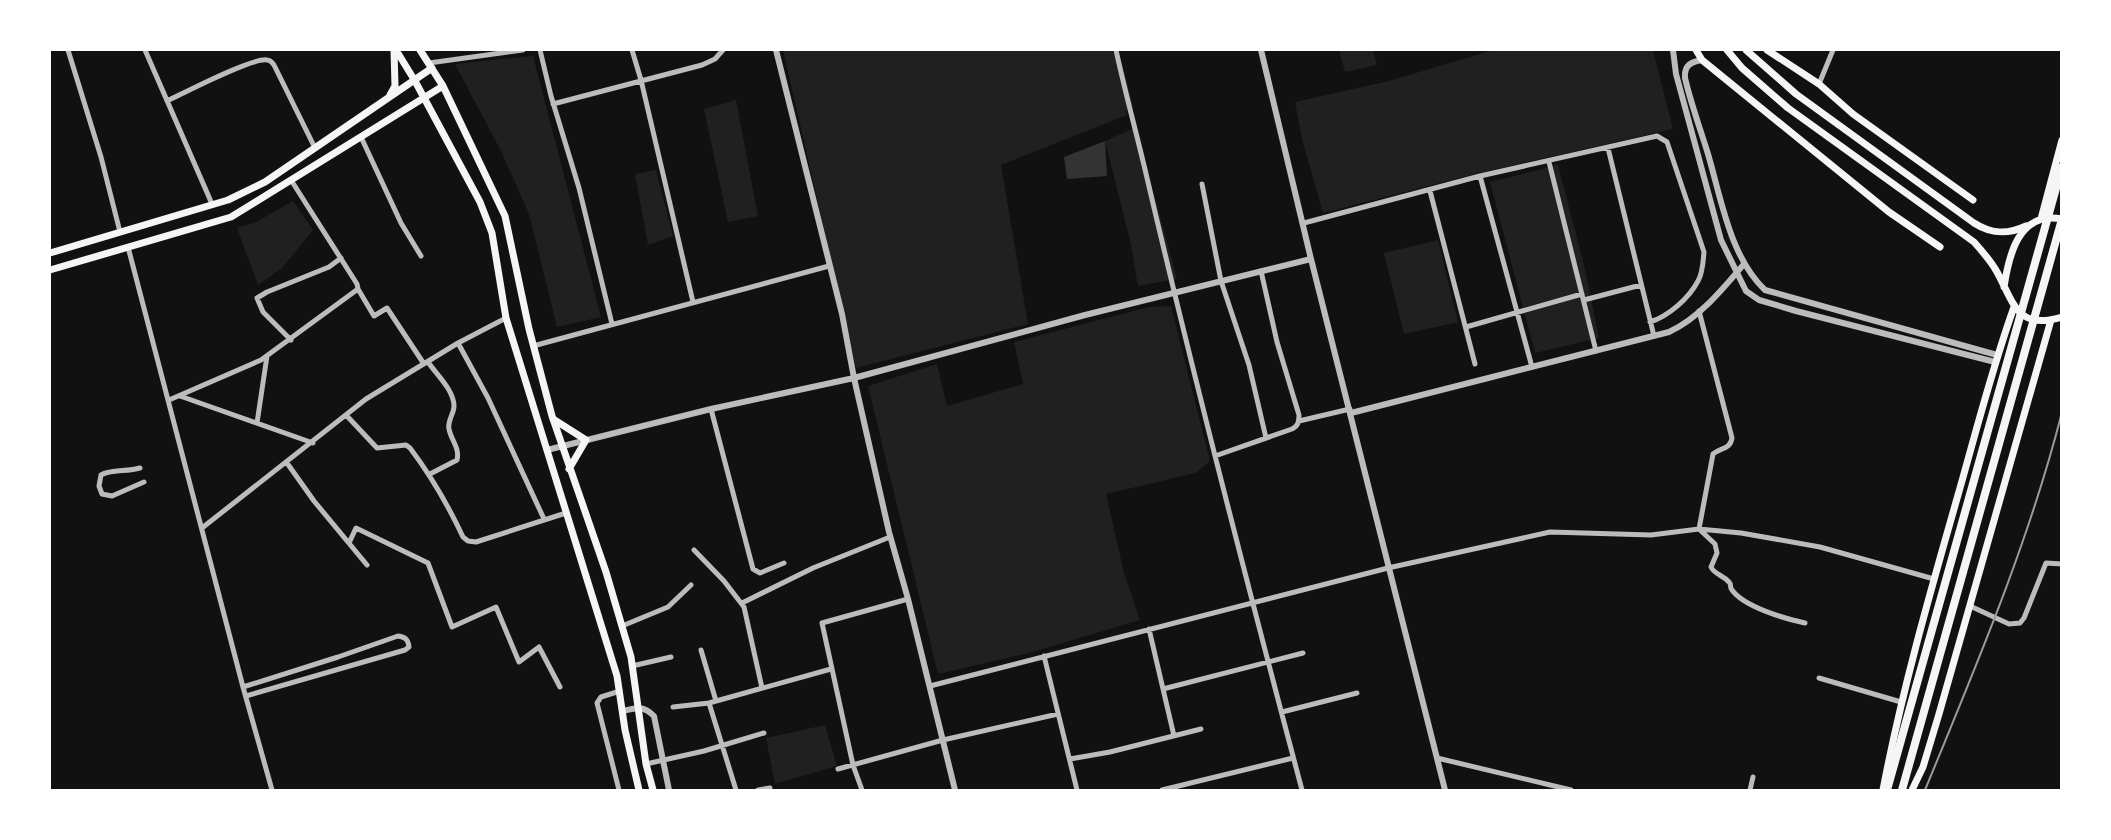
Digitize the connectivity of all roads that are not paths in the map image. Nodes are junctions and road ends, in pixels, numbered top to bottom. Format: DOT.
graph roads {
  1 [pos="68,50"];
  2 [pos="145,50"];
  3 [pos="395,50"];
  4 [pos="420,50"];
  5 [pos="523,50"];
  6 [pos="540,50"];
  7 [pos="632,50"];
  8 [pos="723,50"];
  9 [pos="776,50"];
  10 [pos="1116,50"];
  11 [pos="1261,50"];
  12 [pos="1673,50"];
  13 [pos="1696,50"];
  14 [pos="1727,50"];
  15 [pos="1746,50"];
  16 [pos="1767,50"];
  17 [pos="1833,50"];
  18 [pos="1702,60"];
  19 [pos="430,66"];
  20 [pos="1685,73"];
  21 [pos="1676,74"];
  22 [pos="641,80"];
  23 [pos="415,81"];
  24 [pos="1819,84"];
  25 [pos="443,86"];
  26 [pos="389,97"];
  27 [pos="424,98"];
  28 [pos="167,101"];
  29 [pos="553,104"];
  30 [pos="361,137"];
  31 [pos="2061,140"];
  32 [pos="315,148"];
  33 [pos="1608,148"];
  34 [pos="1549,162"];
  35 [pos="2061,167"];
  36 [pos="1480,176"];
  37 [pos="291,180"];
  38 [pos="1202,184"];
  39 [pos="1430,191"];
  40 [pos="1719,195"];
  41 [pos="1710,198"];
  42 [pos="1973,200"];
  43 [pos="212,204"];
  44 [pos="2041,219"];
  45 [pos="2061,219"];
  46 [pos="1304,223"];
  47 [pos="2026,226"];
  48 [pos="120,232"];
  49 [pos="128,247"];
  50 [pos="1940,247"];
  51 [pos="50,253"];
  52 [pos="421,256"];
  53 [pos="341,258"];
  54 [pos="1311,259"];
  55 [pos="1744,264"];
  56 [pos="829,266"];
  57 [pos="50,270"];
  58 [pos="1261,271"];
  59 [pos="1736,274"];
  60 [pos="1221,282"];
  61 [pos="1641,285"];
  62 [pos="2004,287"];
  63 [pos="358,289"];
  64 [pos="1174,293"];
  65 [pos="1583,297"];
  66 [pos="693,302"];
  67 [pos="2014,306"];
  68 [pos="1699,311"];
  69 [pos="1516,313"];
  70 [pos="2061,317"];
  71 [pos="506,318"];
  72 [pos="2050,320"];
  73 [pos="1650,322"];
  74 [pos="612,324"];
  75 [pos="1466,327"];
  76 [pos="1654,336"];
  77 [pos="291,340"];
  78 [pos="459,343"];
  79 [pos="533,346"];
  80 [pos="1596,351"];
  81 [pos="267,356"];
  82 [pos="1996,358"];
  83 [pos="426,363"];
  84 [pos="1476,364"];
  85 [pos="1532,367"];
  86 [pos="854,378"];
  87 [pos="180,396"];
  88 [pos="169,400"];
  89 [pos="711,409"];
  90 [pos="1351,411"];
  91 [pos="346,415"];
  92 [pos="553,419"];
  93 [pos="1299,421"];
  94 [pos="257,423"];
  95 [pos="1266,438"];
  96 [pos="586,440"];
  97 [pos="312,443"];
  98 [pos="562,446"];
  99 [pos="547,450"];
  100 [pos="1215,456"];
  101 [pos="287,463"];
  102 [pos="140,468"];
  103 [pos="569,469"];
  104 [pos="430,474"];
  105 [pos="144,482"];
  106 [pos="566,513"];
  107 [pos="544,519"];
  108 [pos="202,528"];
  109 [pos="1699,529"];
  110 [pos="890,537"];
  111 [pos="349,543"];
  112 [pos="694,550"];
  113 [pos="784,563"];
  114 [pos="2061,564"];
  115 [pos="367,565"];
  116 [pos="1388,567"];
  117 [pos="1934,579"];
  118 [pos="690,585"];
  119 [pos="908,599"];
  120 [pos="742,603"];
  121 [pos="1252,603"];
  122 [pos="1970,606"];
  123 [pos="1805,623"];
  124 [pos="622,626"];
  125 [pos="1149,629"];
  126 [pos="701,650"];
  127 [pos="1303,653"];
  128 [pos="1044,656"];
  129 [pos="671,657"];
  130 [pos="1268,662"];
  131 [pos="632,666"];
  132 [pos="831,669"];
  133 [pos="1819,678"];
  134 [pos="930,686"];
  135 [pos="243,687"];
  136 [pos="560,687"];
  137 [pos="762,688"];
  138 [pos="1163,688"];
  139 [pos="621,691"];
  140 [pos="1357,693"];
  141 [pos="246,696"];
  142 [pos="716,701"];
  143 [pos="1901,702"];
  144 [pos="709,703"];
  145 [pos="638,707"];
  146 [pos="673,707"];
  147 [pos="623,711"];
  148 [pos="1282,712"];
  149 [pos="1058,714"];
  150 [pos="1201,729"];
  151 [pos="764,733"];
  152 [pos="1174,736"];
  153 [pos="943,740"];
  154 [pos="723,746"];
  155 [pos="1293,758"];
  156 [pos="1437,758"];
  157 [pos="1070,759"];
  158 [pos="663,761"];
  159 [pos="646,764"];
  160 [pos="854,765"];
  161 [pos="838,769"];
  162 [pos="1753,777"];
  163 [pos="770,788"];
  164 [pos="272,790"];
  165 [pos="619,790"];
  166 [pos="639,790"];
  167 [pos="653,790"];
  168 [pos="669,790"];
  169 [pos="736,790"];
  170 [pos="758,790"];
  171 [pos="862,790"];
  172 [pos="955,790"];
  173 [pos="1077,790"];
  174 [pos="1162,790"];
  175 [pos="1302,790"];
  176 [pos="1445,790"];
  177 [pos="1571,790"];
  178 [pos="1750,790"];
  179 [pos="1885,790"];
  180 [pos="1902,790"];
  181 [pos="1912,790"];
  1 -- 48 [label="street"];
  2 -- 28 [label="street"];
  3 -- 23 [label="main road"];
  3 -- 26 [label="main road"];
  4 -- 19 [label="main road"];
  5 -- 19 [label="street"];
  6 -- 29 [label="street"];
  7 -- 22 [label="street"];
  8 -- 22 [label="street"];
  9 -- 56 [label="street"];
  10 -- 64 [label="street"];
  11 -- 46 [label="street"];
  12 -- 21 [label="street"];
  13 -- 18 [label="main road"];
  14 -- 62 [label="main road"];
  15 -- 47 [label="main road"];
  16 -- 24 [label="main road"];
  17 -- 24 [label="street"];
  18 -- 20 [label="street"];
  18 -- 50 [label="main road"];
  19 -- 23 [label="main road"];
  19 -- 25 [label="main road"];
  20 -- 21 [label="street"];
  20 -- 40 [label="street"];
  21 -- 41 [label="street"];
  22 -- 29 [label="street"];
  22 -- 66 [label="street"];
  23 -- 26 [label="main road"];
  23 -- 27 [label="main road"];
  24 -- 42 [label="main road"];
  25 -- 27 [label="main road"];
  25 -- 79 [label="main road"];
  26 -- 32 [label="main road"];
  27 -- 30 [label="main road"];
  27 -- 71 [label="main road"];
  28 -- 32 [label="street"];
  28 -- 43 [label="street"];
  29 -- 74 [label="street"];
  30 -- 37 [label="main road"];
  30 -- 52 [label="street"];
  31 -- 44 [label="main road"];
  32 -- 43 [label="main road"];
  33 -- 34 [label="street"];
  33 -- 61 [label="street"];
  33 -- 73 [label="street"];
  34 -- 36 [label="street"];
  34 -- 65 [label="street"];
  35 -- 179 [label="highway"];
  36 -- 39 [label="street"];
  36 -- 69 [label="street"];
  37 -- 49 [label="main road"];
  37 -- 53 [label="street"];
  38 -- 60 [label="street"];
  39 -- 46 [label="street"];
  39 -- 75 [label="street"];
  40 -- 41 [label="street"];
  40 -- 55 [label="street"];
  41 -- 59 [label="street"];
  43 -- 48 [label="main road"];
  44 -- 45 [label="main road"];
  44 -- 47 [label="main road"];
  45 -- 180 [label="highway"];
  46 -- 54 [label="street"];
  47 -- 62 [label="main road"];
  48 -- 51 [label="main road"];
  49 -- 57 [label="main road"];
  49 -- 88 [label="street"];
  53 -- 63 [label="street"];
  53 -- 77 [label="street"];
  54 -- 58 [label="street"];
  54 -- 90 [label="street"];
  55 -- 59 [label="street"];
  55 -- 82 [label="street"];
  56 -- 66 [label="street"];
  56 -- 86 [label="street"];
  58 -- 60 [label="street"];
  58 -- 93 [label="street"];
  59 -- 68 [label="street"];
  59 -- 82 [label="street"];
  60 -- 64 [label="street"];
  60 -- 95 [label="street"];
  61 -- 65 [label="street"];
  61 -- 73 [label="street"];
  62 -- 67 [label="main road"];
  63 -- 77 [label="street"];
  63 -- 83 [label="street"];
  64 -- 86 [label="street"];
  64 -- 100 [label="street"];
  65 -- 69 [label="street"];
  65 -- 80 [label="street"];
  66 -- 74 [label="street"];
  67 -- 72 [label="main road"];
  67 -- 82 [label="main road"];
  68 -- 76 [label="street"];
  68 -- 109 [label="street"];
  69 -- 75 [label="street"];
  69 -- 85 [label="street"];
  70 -- 72 [label="main road"];
  71 -- 78 [label="street"];
  71 -- 99 [label="main road"];
  72 -- 122 [label="main road"];
  73 -- 76 [label="street"];
  74 -- 79 [label="street"];
  75 -- 84 [label="street"];
  76 -- 80 [label="street"];
  77 -- 81 [label="street"];
  78 -- 83 [label="street"];
  78 -- 107 [label="street"];
  79 -- 92 [label="main road"];
  80 -- 85 [label="street"];
  81 -- 87 [label="street"];
  81 -- 94 [label="street"];
  82 -- 117 [label="main road"];
  83 -- 91 [label="street"];
  83 -- 104 [label="street"];
  85 -- 90 [label="street"];
  86 -- 89 [label="street"];
  86 -- 110 [label="street"];
  87 -- 88 [label="street"];
  87 -- 94 [label="street"];
  88 -- 108 [label="street"];
  89 -- 96 [label="street"];
  89 -- 113 [label="street"];
  90 -- 93 [label="street"];
  90 -- 116 [label="street"];
  91 -- 97 [label="street"];
  91 -- 104 [label="street"];
  92 -- 96 [label="main road"];
  92 -- 98 [label="main road"];
  93 -- 95 [label="street"];
  94 -- 97 [label="street"];
  95 -- 100 [label="street"];
  96 -- 98 [label="street"];
  96 -- 103 [label="main road"];
  97 -- 101 [label="street"];
  98 -- 99 [label="street"];
  98 -- 103 [label="main road"];
  99 -- 106 [label="main road"];
  100 -- 121 [label="street"];
  101 -- 108 [label="street"];
  101 -- 111 [label="street"];
  102 -- 105 [label="street"];
  103 -- 124 [label="main road"];
  104 -- 107 [label="street"];
  106 -- 107 [label="street"];
  106 -- 139 [label="main road"];
  108 -- 135 [label="street"];
  109 -- 116 [label="street"];
  109 -- 117 [label="street"];
  109 -- 123 [label="street"];
  110 -- 119 [label="street"];
  110 -- 120 [label="street"];
  111 -- 115 [label="street"];
  111 -- 136 [label="street"];
  112 -- 120 [label="street"];
  114 -- 122 [label="street"];
  116 -- 121 [label="street"];
  116 -- 156 [label="street"];
  117 -- 143 [label="main road"];
  118 -- 124 [label="street"];
  119 -- 132 [label="street"];
  119 -- 134 [label="street"];
  120 -- 137 [label="street"];
  121 -- 125 [label="street"];
  121 -- 130 [label="street"];
  122 -- 181 [label="main road"];
  124 -- 131 [label="main road"];
  125 -- 128 [label="street"];
  125 -- 138 [label="street"];
  126 -- 142 [label="street"];
  127 -- 130 [label="street"];
  128 -- 134 [label="street"];
  128 -- 149 [label="street"];
  129 -- 131 [label="street"];
  130 -- 138 [label="street"];
  130 -- 148 [label="street"];
  131 -- 145 [label="main road"];
  132 -- 137 [label="street"];
  132 -- 160 [label="street"];
  133 -- 143 [label="street"];
  134 -- 153 [label="street"];
  135 -- 141 [label="street"];
  135 -- 141 [label="street"];
  137 -- 142 [label="street"];
  138 -- 152 [label="street"];
  139 -- 147 [label="main road"];
  139 -- 165 [label="street"];
  140 -- 148 [label="street"];
  141 -- 164 [label="street"];
  142 -- 144 [label="street"];
  143 -- 179 [label="main road"];
  144 -- 146 [label="street"];
  144 -- 154 [label="street"];
  145 -- 147 [label="street"];
  145 -- 158 [label="street"];
  145 -- 159 [label="main road"];
  147 -- 166 [label="main road"];
  148 -- 155 [label="street"];
  149 -- 153 [label="street"];
  149 -- 157 [label="street"];
  150 -- 152 [label="street"];
  151 -- 154 [label="street"];
  152 -- 157 [label="street"];
  153 -- 160 [label="street"];
  153 -- 172 [label="street"];
  154 -- 158 [label="street"];
  154 -- 169 [label="street"];
  155 -- 174 [label="street"];
  155 -- 175 [label="street"];
  156 -- 176 [label="street"];
  156 -- 177 [label="street"];
  157 -- 173 [label="street"];
  158 -- 159 [label="street"];
  158 -- 168 [label="street"];
  159 -- 167 [label="main road"];
  160 -- 161 [label="street"];
  160 -- 171 [label="street"];
  162 -- 178 [label="street"];
  163 -- 170 [label="street"];
}
